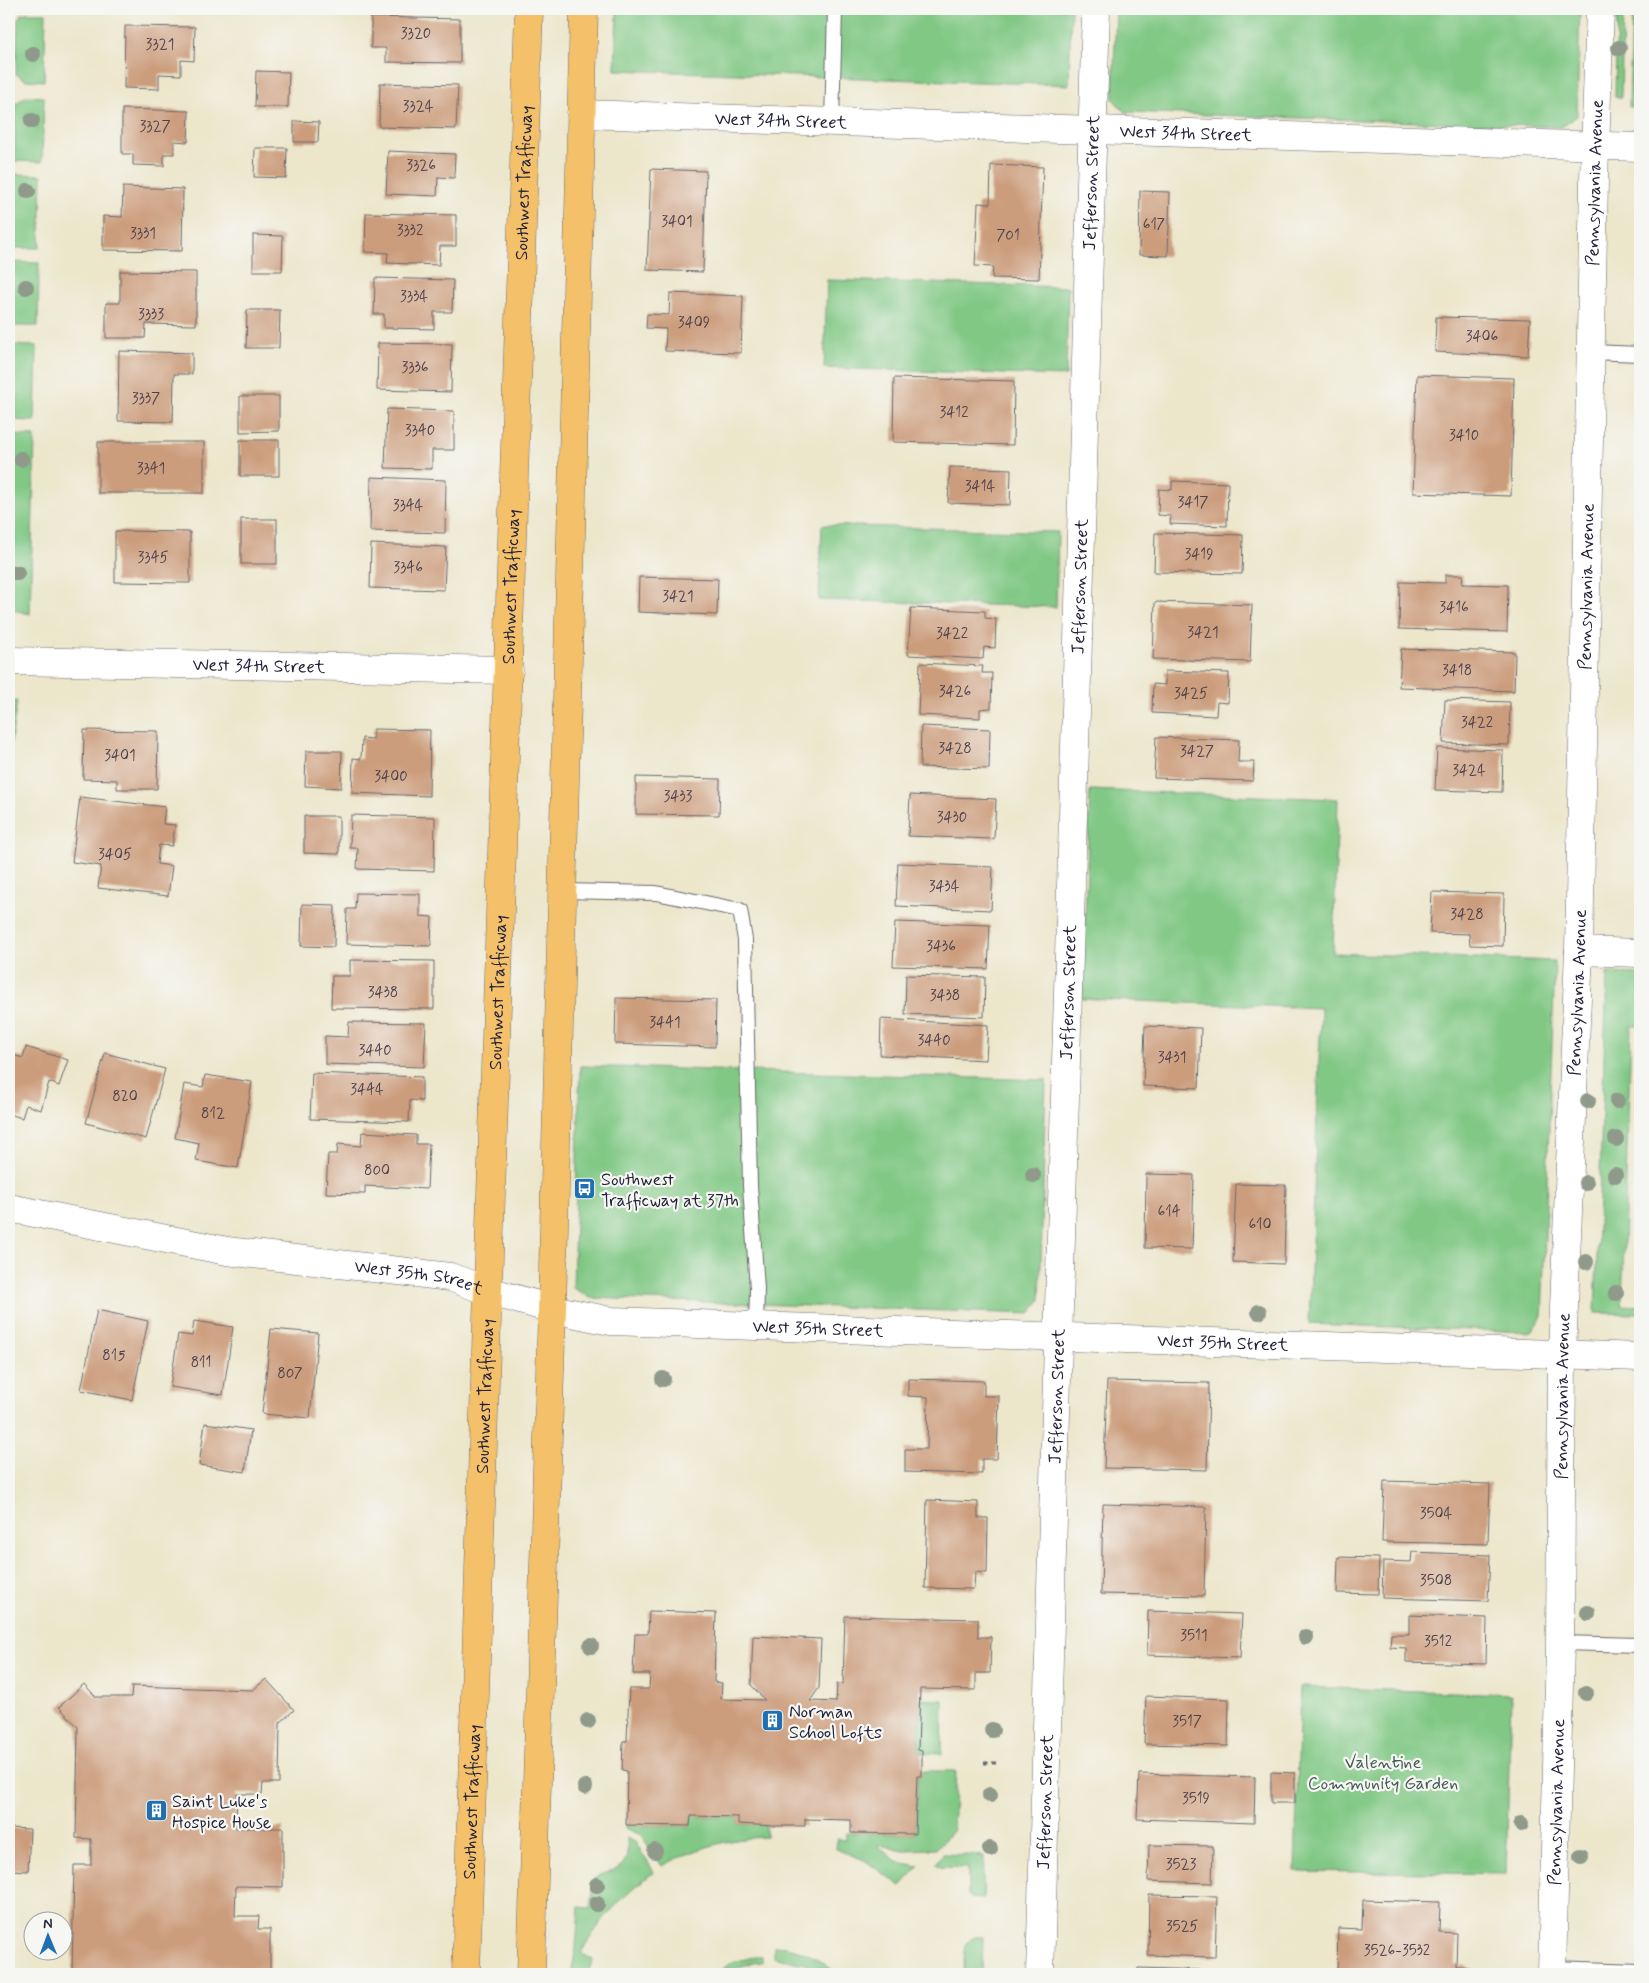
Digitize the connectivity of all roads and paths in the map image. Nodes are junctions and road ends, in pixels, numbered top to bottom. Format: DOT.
graph roads {
  1 [pos="529,9"];
  2 [pos="584,9"];
  3 [pos="835,9"];
  4 [pos="1096,9"];
  5 [pos="1600,9"];
  6 [pos="581,114"];
  7 [pos="832,122"];
  8 [pos="1092,131"];
  9 [pos="1595,145"];
  10 [pos="1640,147"];
  11 [pos="1591,352"];
  12 [pos="1640,354"];
  13 [pos="9,661"];
  14 [pos="509,670"];
  15 [pos="563,891"];
  16 [pos="1579,951"];
  17 [pos="1640,953"];
  18 [pos="9,1208"];
  19 [pos="488,1291"];
  20 [pos="552,1309"];
  21 [pos="756,1327"];
  22 [pos="1059,1337"];
  23 [pos="1562,1354"];
  24 [pos="1640,1357"];
  25 [pos="1560,1643"];
  26 [pos="1640,1645"];
  27 [pos="984,1762"];
  28 [pos="996,1763"];
  29 [pos="1552,1971"];
  30 [pos="1640,1971"];
  31 [pos="466,1974"];
  32 [pos="531,1974"];
  33 [pos="1040,1974"];
  1 -- 14 [label="main road, Southwest Trafficway"];
  2 -- 6 [label="main road"];
  3 -- 7 [label="lane"];
  4 -- 8 [label="street, Jefferson Street"];
  5 -- 9 [label="street, Pennsylvania Avenue"];
  6 -- 7 [label="street, West 34th Street"];
  6 -- 15 [label="main road"];
  7 -- 8 [label="street, West 34th Street"];
  8 -- 9 [label="street, West 34th Street"];
  8 -- 22 [label="street, Jefferson Street"];
  9 -- 10 [label="street, West 34th Street"];
  9 -- 11 [label="street, Pennsylvania Avenue"];
  11 -- 12 [label="lane"];
  11 -- 16 [label="street, Pennsylvania Avenue"];
  13 -- 14 [label="street, West 34th Street"];
  14 -- 19 [label="main road, Southwest Trafficway"];
  15 -- 20 [label="main road"];
  15 -- 21 [label="lane"];
  16 -- 17 [label="street"];
  16 -- 23 [label="street, Pennsylvania Avenue"];
  18 -- 19 [label="street, West 35th Street"];
  19 -- 20 [label="street, West 35th Street"];
  19 -- 31 [label="main road, Southwest Trafficway"];
  20 -- 21 [label="street, West 35th Street"];
  20 -- 32 [label="main road"];
  21 -- 22 [label="street, West 35th Street"];
  22 -- 23 [label="street, West 35th Street"];
  22 -- 33 [label="street, Jefferson Street"];
  23 -- 24 [label="street, West 35th Street"];
  23 -- 25 [label="street, Pennsylvania Avenue"];
  25 -- 26 [label="lane"];
  25 -- 29 [label="street, Pennsylvania Avenue"];
  27 -- 28 [label="path"];
  29 -- 30 [label="lane"];
}
